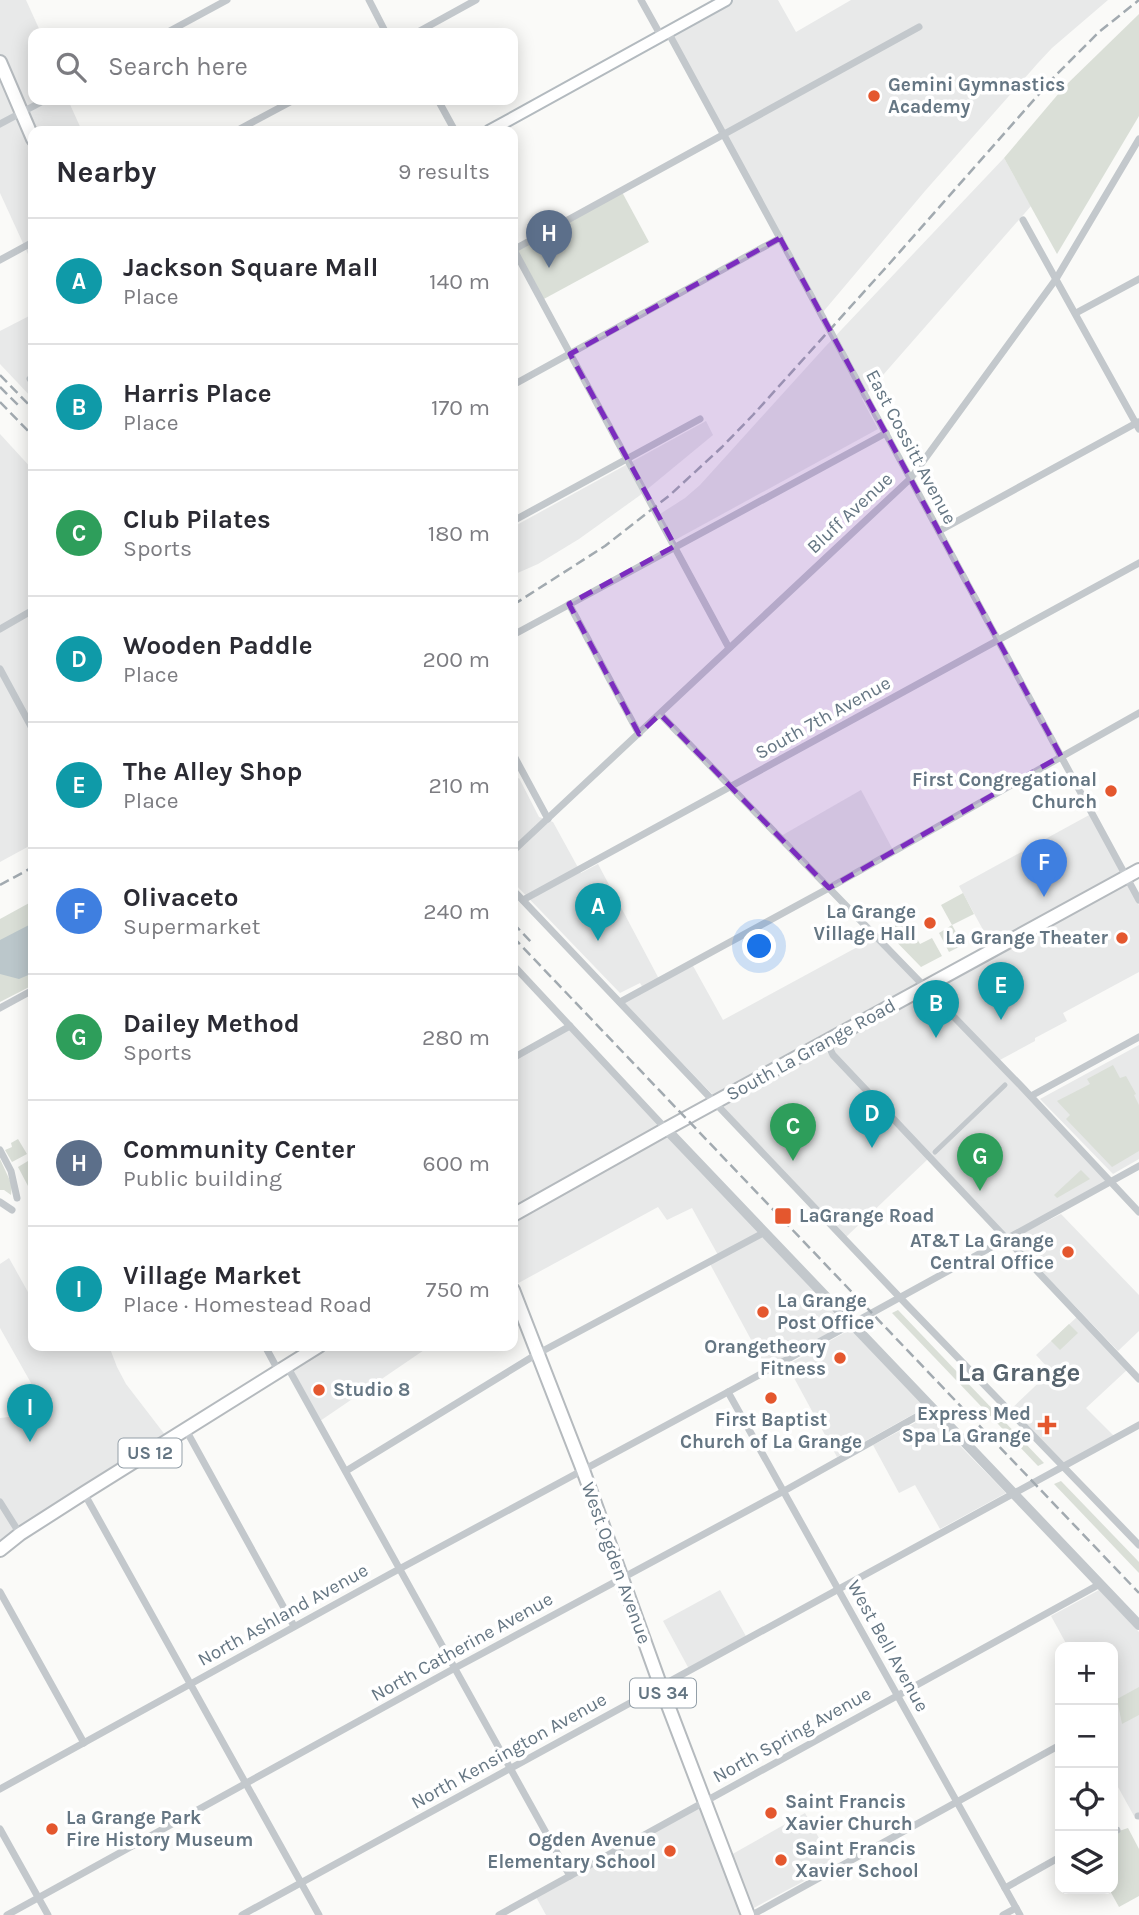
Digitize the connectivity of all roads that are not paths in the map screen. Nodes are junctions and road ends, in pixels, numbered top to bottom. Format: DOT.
graph roads {
  1 [pos="227,0"];
  2 [pos="369,0"];
  3 [pos="476,0"];
  4 [pos="641,0"];
  5 [pos="726,0"];
  6 [pos="919,27"];
  7 [pos="175,28"];
  8 [pos="383,28"];
  9 [pos="425,28"];
  10 [pos="664,34"];
  11 [pos="0,62"];
  12 [pos="35,105"];
  13 [pos="285,105"];
  14 [pos="441,105"];
  15 [pos="22,112"];
  16 [pos="0,124"];
  17 [pos="245,126"];
  18 [pos="452,126"];
  19 [pos="498,126"];
  20 [pos="28,127"];
  21 [pos="724,134"];
  22 [pos="1139,139"];
  23 [pos="1023,220"];
  24 [pos="780,238"];
  25 [pos="28,245"];
  26 [pos="518,246"];
  27 [pos="518,258"];
  28 [pos="0,260"];
  29 [pos="1056,279"];
  30 [pos="1139,279"];
  31 [pos="1076,313"];
  32 [pos="570,354"];
  33 [pos="518,383"];
  34 [pos="700,419"];
  35 [pos="1138,424"];
  36 [pos="886,433"];
  37 [pos="627,458"];
  38 [pos="911,478"];
  39 [pos="518,518"];
  40 [pos="939,531"];
  41 [pos="675,546"];
  42 [pos="1139,563"];
  43 [pos="569,604"];
  44 [pos="28,613"];
  45 [pos="0,629"];
  46 [pos="518,632"];
  47 [pos="999,640"];
  48 [pos="729,648"];
  49 [pos="0,669"];
  50 [pos="1139,713"];
  51 [pos="660,714"];
  52 [pos="28,721"];
  53 [pos="639,734"];
  54 [pos="1061,755"];
  55 [pos="518,763"];
  56 [pos="731,786"];
  57 [pos="548,818"];
  58 [pos="518,846"];
  59 [pos="1139,870"];
  60 [pos="1126,877"];
  61 [pos="829,888"];
  62 [pos="518,895"];
  63 [pos="523,900"];
  64 [pos="1139,900"];
  65 [pos="518,970"];
  66 [pos="924,988"];
  67 [pos="28,993"];
  68 [pos="620,1002"];
  69 [pos="0,1008"];
  70 [pos="570,1026"];
  71 [pos="833,1037"];
  72 [pos="1139,1037"];
  73 [pos="518,1055"];
  74 [pos="1005,1086"];
  75 [pos="1031,1096"];
  76 [pos="715,1102"];
  77 [pos="666,1129"];
  78 [pos="0,1150"];
  79 [pos="935,1152"];
  80 [pos="1139,1166"];
  81 [pos="1110,1181"];
  82 [pos="18,1198"];
  83 [pos="0,1202"];
  84 [pos="12,1210"];
  85 [pos="518,1212"];
  86 [pos="1139,1212"];
  87 [pos="765,1233"];
  88 [pos="1006,1239"];
  89 [pos="900,1297"];
  90 [pos="518,1303"];
  91 [pos="852,1324"];
  92 [pos="269,1351"];
  93 [pos="311,1351"];
  94 [pos="537,1354"];
  95 [pos="283,1369"];
  96 [pos="1139,1378"];
  97 [pos="728,1392"];
  98 [pos="932,1408"];
  99 [pos="1139,1424"];
  100 [pos="186,1430"];
  101 [pos="1062,1466"];
  102 [pos="583,1470"];
  103 [pos="346,1471"];
  104 [pos="783,1491"];
  105 [pos="84,1493"];
  106 [pos="1013,1493"];
  107 [pos="0,1502"];
  108 [pos="20,1534"];
  109 [pos="1139,1545"];
  110 [pos="0,1550"];
  111 [pos="400,1568"];
  112 [pos="622,1578"];
  113 [pos="1100,1584"];
  114 [pos="838,1589"];
  115 [pos="0,1592"];
  116 [pos="1139,1625"];
  117 [pos="294,1626"];
  118 [pos="455,1668"];
  119 [pos="191,1685"];
  120 [pos="661,1686"];
  121 [pos="898,1695"];
  122 [pos="84,1743"];
  123 [pos="1055,1748"];
  124 [pos="511,1768"];
  125 [pos="246,1784"];
  126 [pos="0,1789"];
  127 [pos="705,1801"];
  128 [pos="957,1802"];
  129 [pos="0,1829"];
  130 [pos="1055,1860"];
  131 [pos="570,1876"];
  132 [pos="301,1883"];
  133 [pos="1005,1888"];
  134 [pos="38,1898"];
  135 [pos="1018,1911"];
  136 [pos="7,1915"];
  137 [pos="48,1915"];
  138 [pos="242,1915"];
  139 [pos="319,1915"];
  140 [pos="499,1915"];
  141 [pos="750,1915"];
  142 [pos="1003,1915"];
  1 -- 7 [label="street"];
  2 -- 8 [label="street"];
  3 -- 9 [label="street"];
  4 -- 10 [label="street, East Cossitt Avenue"];
  5 -- 10 [label="main road"];
  6 -- 21 [label="street"];
  10 -- 19 [label="main road"];
  10 -- 21 [label="street, East Cossitt Avenue"];
  11 -- 15 [label="main road"];
  12 -- 15 [label="street"];
  13 -- 17 [label="street"];
  14 -- 18 [label="street"];
  15 -- 16 [label="street"];
  15 -- 20 [label="main road"];
  21 -- 24 [label="street, East Cossitt Avenue"];
  21 -- 26 [label="street"];
  22 -- 29 [label="street, Bluff Avenue"];
  23 -- 29 [label="street"];
  24 -- 32 [label="street"];
  24 -- 36 [label="street, East Cossitt Avenue"];
  25 -- 28 [label="street"];
  27 -- 32 [label="street"];
  29 -- 31 [label="street"];
  29 -- 38 [label="street, Bluff Avenue"];
  30 -- 31 [label="street"];
  31 -- 35 [label="street"];
  32 -- 33 [label="street"];
  32 -- 37 [label="street"];
  34 -- 37 [label="street"];
  35 -- 40 [label="street"];
  36 -- 38 [label="street, East Cossitt Avenue"];
  36 -- 41 [label="street"];
  37 -- 39 [label="street"];
  37 -- 41 [label="street"];
  38 -- 40 [label="street, East Cossitt Avenue"];
  38 -- 48 [label="street, Bluff Avenue"];
  40 -- 47 [label="street, East Cossitt Avenue"];
  41 -- 43 [label="street"];
  41 -- 48 [label="street"];
  42 -- 47 [label="street, South 7th Avenue"];
  43 -- 46 [label="street"];
  43 -- 53 [label="street"];
  44 -- 45 [label="street"];
  47 -- 54 [label="street, East Cossitt Avenue"];
  47 -- 56 [label="street, South 7th Avenue"];
  48 -- 51 [label="street, Bluff Avenue"];
  49 -- 52 [label="street"];
  50 -- 54 [label="street"];
  51 -- 53 [label="street, Bluff Avenue"];
  51 -- 56 [label="street"];
  53 -- 57 [label="street, Bluff Avenue"];
  54 -- 60 [label="street, East Cossitt Avenue"];
  54 -- 61 [label="street"];
  55 -- 57 [label="street"];
  56 -- 61 [label="street"];
  56 -- 63 [label="street, South 7th Avenue"];
  57 -- 58 [label="street, Bluff Avenue"];
  59 -- 60 [label="main road, South La Grange Road"];
  60 -- 64 [label="street, East Cossitt Avenue"];
  60 -- 66 [label="main road, South La Grange Road"];
  61 -- 66 [label="street"];
  61 -- 68 [label="street"];
  62 -- 63 [label="street"];
  63 -- 68 [label="street"];
  65 -- 70 [label="street"];
  66 -- 71 [label="main road, South La Grange Road"];
  66 -- 75 [label="street"];
  67 -- 69 [label="street"];
  68 -- 76 [label="street"];
  70 -- 73 [label="street"];
  70 -- 77 [label="street"];
  71 -- 76 [label="main road, South La Grange Road"];
  71 -- 88 [label="street"];
  72 -- 75 [label="street"];
  74 -- 79 [label="street"];
  75 -- 81 [label="street"];
  76 -- 77 [label="main road, South La Grange Road"];
  76 -- 89 [label="street"];
  77 -- 85 [label="main road, South La Grange Road"];
  77 -- 87 [label="street"];
  78 -- 82 [label="street"];
  80 -- 81 [label="street, North Ashland Avenue"];
  81 -- 86 [label="street"];
  81 -- 88 [label="street, North Ashland Avenue"];
  83 -- 84 [label="street"];
  87 -- 91 [label="street"];
  87 -- 94 [label="street"];
  88 -- 89 [label="street, North Ashland Avenue"];
  88 -- 96 [label="street"];
  89 -- 91 [label="street, North Ashland Avenue"];
  89 -- 101 [label="street"];
  90 -- 94 [label="main road, West Ogden Avenue / US 34"];
  91 -- 97 [label="street, North Ashland Avenue"];
  91 -- 98 [label="street"];
  92 -- 95 [label="street"];
  93 -- 95 [label="main road, US 12"];
  94 -- 102 [label="main road, West Ogden Avenue / US 34"];
  94 -- 103 [label="street"];
  95 -- 100 [label="main road, US 12"];
  95 -- 103 [label="street"];
  97 -- 102 [label="street, North Ashland Avenue"];
  97 -- 104 [label="street, West Bell Avenue"];
  98 -- 104 [label="street, North Catherine Avenue"];
  98 -- 106 [label="street"];
  99 -- 101 [label="street, North Kensington Avenue"];
  100 -- 105 [label="main road, US 12"];
  100 -- 117 [label="street"];
  101 -- 106 [label="street, North Kensington Avenue"];
  101 -- 109 [label="street"];
  102 -- 111 [label="street, North Ashland Avenue"];
  102 -- 112 [label="main road, West Ogden Avenue / US 34"];
  103 -- 111 [label="street"];
  104 -- 112 [label="street, North Catherine Avenue"];
  104 -- 114 [label="street, West Bell Avenue"];
  105 -- 108 [label="main road, US 12"];
  105 -- 119 [label="street"];
  106 -- 113 [label="street"];
  106 -- 114 [label="street, North Kensington Avenue"];
  107 -- 108 [label="street"];
  108 -- 110 [label="main road, US 12"];
  111 -- 117 [label="street, North Ashland Avenue"];
  111 -- 118 [label="street"];
  112 -- 118 [label="street, North Catherine Avenue"];
  112 -- 120 [label="main road, West Ogden Avenue / US 34"];
  113 -- 116 [label="street"];
  113 -- 121 [label="street, North Spring Avenue"];
  114 -- 120 [label="street, North Kensington Avenue"];
  114 -- 121 [label="street, West Bell Avenue"];
  115 -- 122 [label="street"];
  117 -- 119 [label="street, North Ashland Avenue"];
  118 -- 124 [label="street"];
  118 -- 125 [label="street, North Catherine Avenue"];
  119 -- 122 [label="street, North Ashland Avenue"];
  119 -- 125 [label="street"];
  120 -- 124 [label="street, North Kensington Avenue"];
  120 -- 127 [label="main road, West Ogden Avenue / US 34"];
  121 -- 127 [label="street, North Spring Avenue"];
  121 -- 128 [label="street, West Bell Avenue"];
  122 -- 126 [label="street, North Ashland Avenue"];
  123 -- 128 [label="street"];
  124 -- 131 [label="street"];
  124 -- 132 [label="street, North Kensington Avenue"];
  125 -- 132 [label="street"];
  125 -- 134 [label="street, North Catherine Avenue"];
  127 -- 131 [label="street, North Spring Avenue"];
  127 -- 141 [label="main road, West Ogden Avenue / US 34"];
  128 -- 133 [label="street, West Bell Avenue"];
  128 -- 141 [label="street"];
  129 -- 134 [label="street"];
  130 -- 133 [label="street"];
  131 -- 140 [label="street, North Spring Avenue"];
  132 -- 138 [label="street, North Kensington Avenue"];
  132 -- 139 [label="street"];
  133 -- 135 [label="street, West Bell Avenue"];
  134 -- 136 [label="street, North Catherine Avenue"];
  134 -- 137 [label="street"];
  135 -- 142 [label="street"];
}
